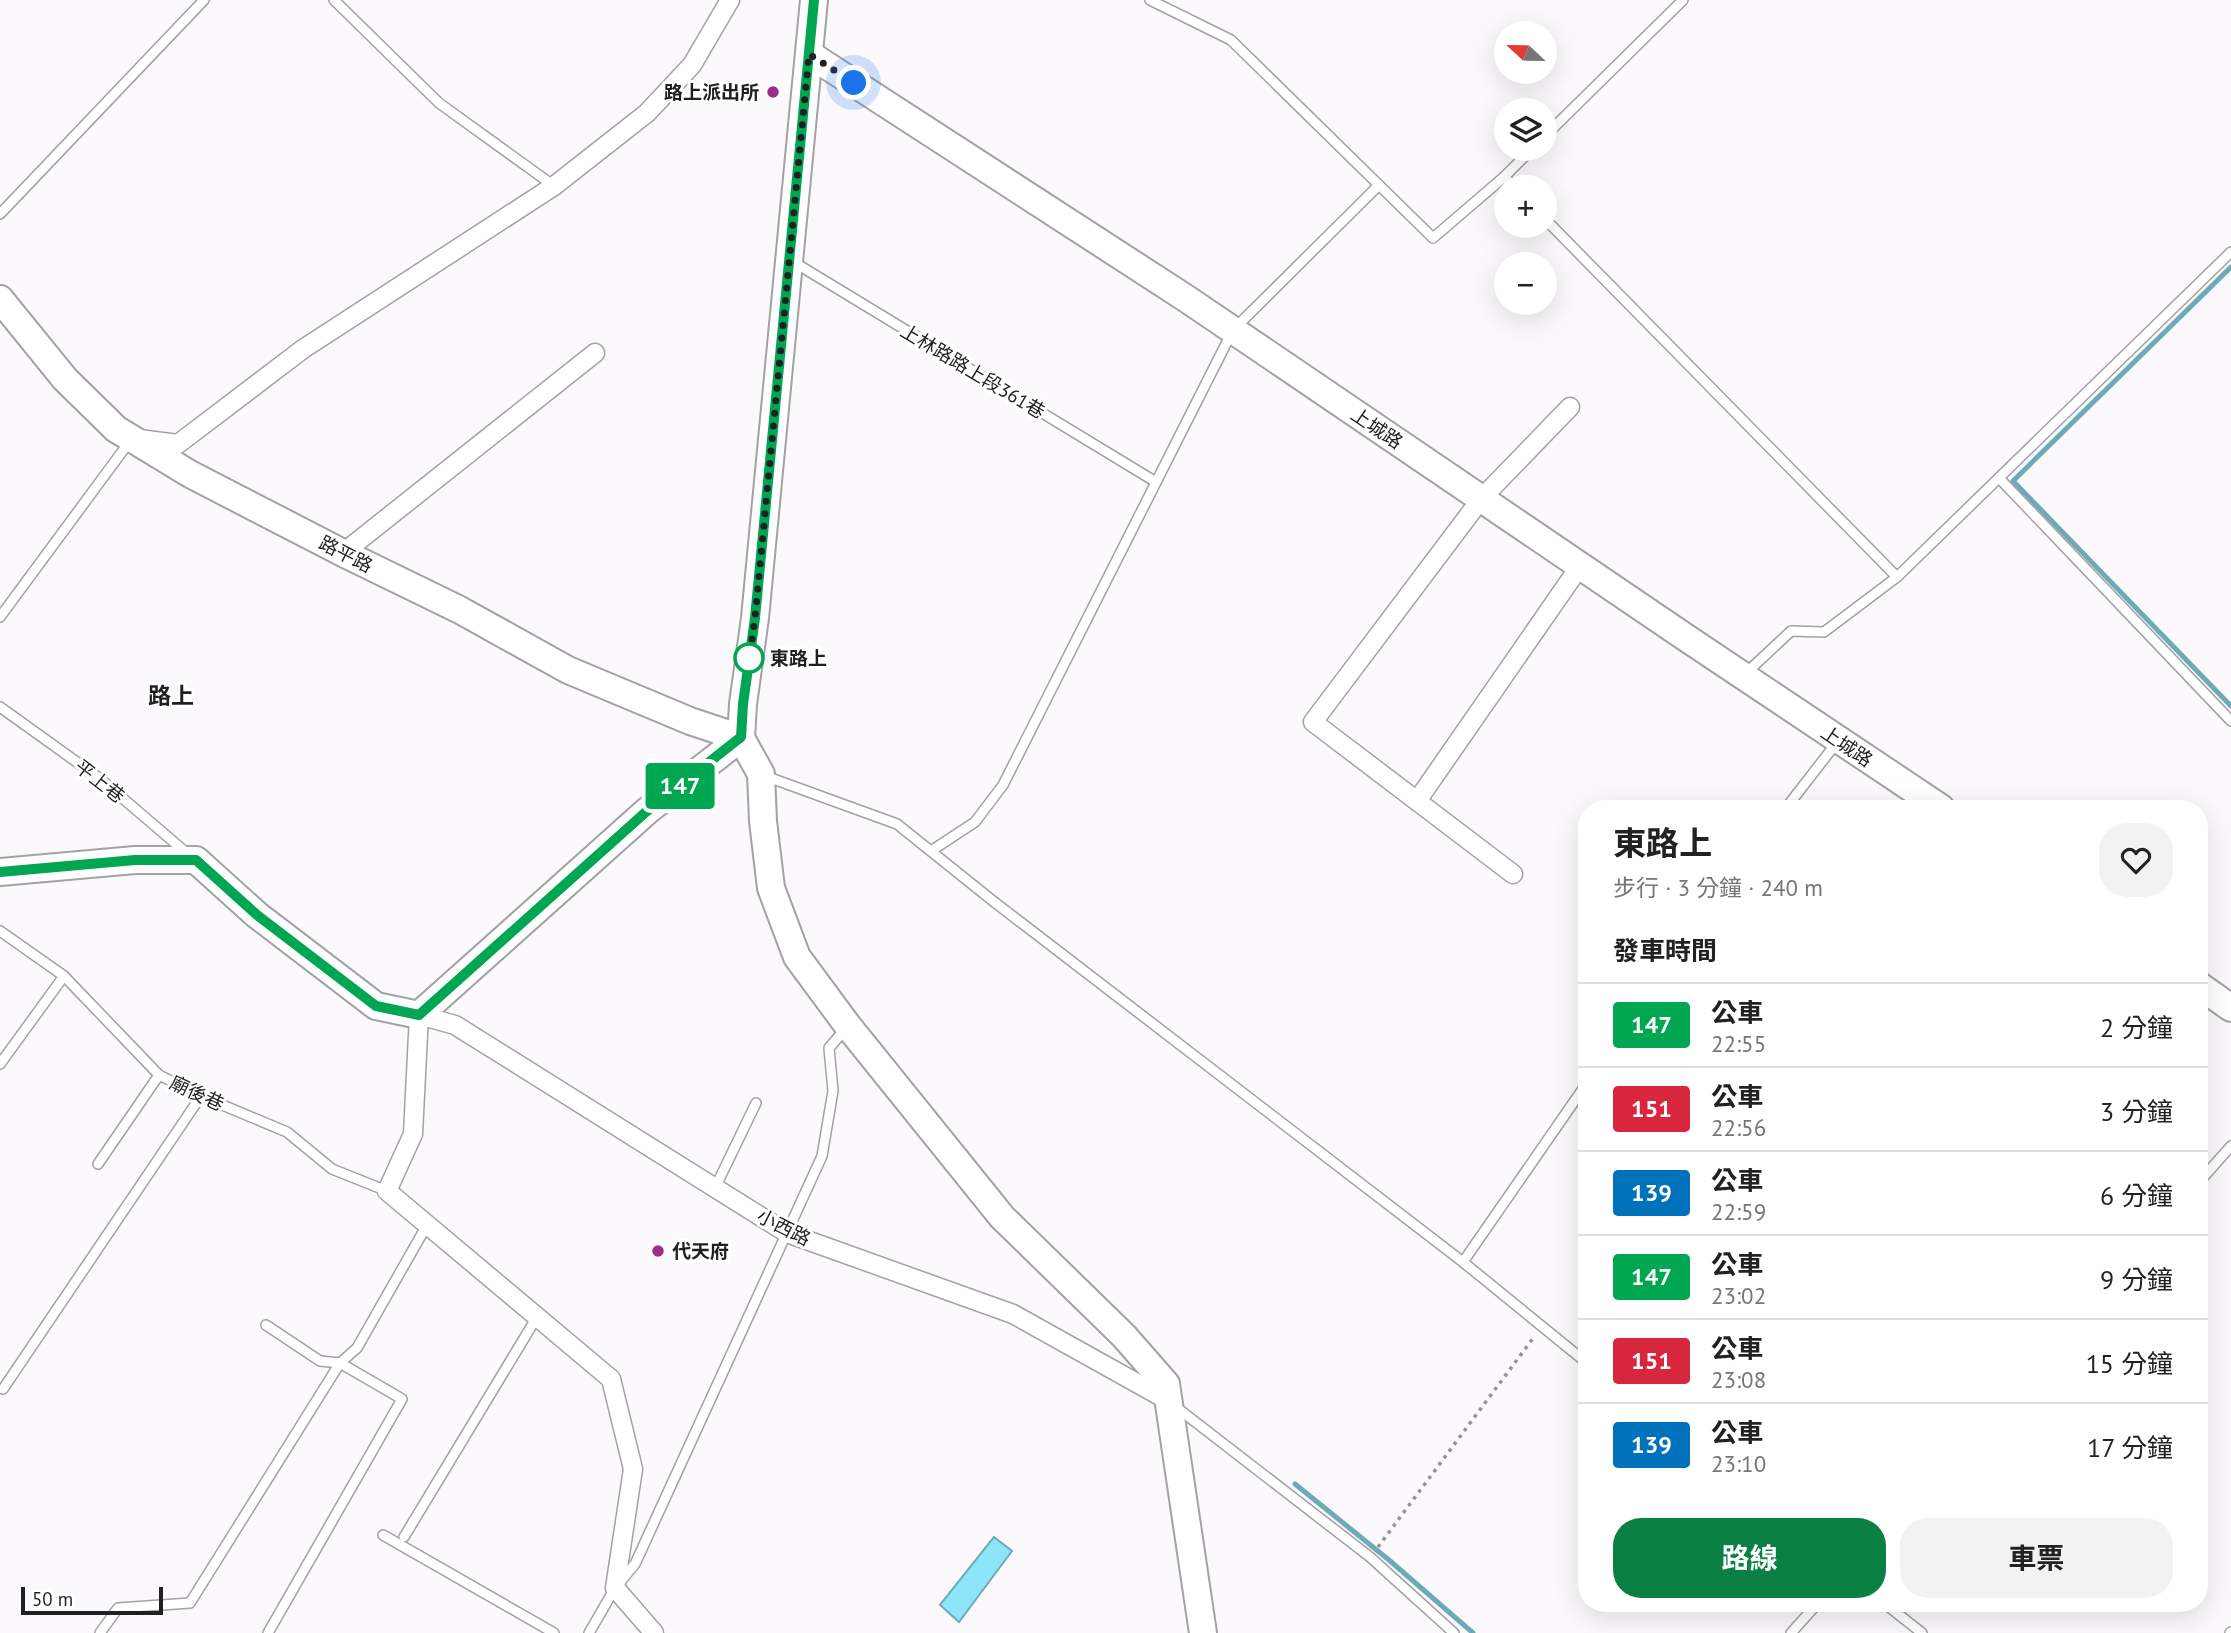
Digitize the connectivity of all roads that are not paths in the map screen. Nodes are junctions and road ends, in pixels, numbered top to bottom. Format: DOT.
graph roads {
  1 [pos="204,0"];
  2 [pos="334,0"];
  3 [pos="730,0"];
  4 [pos="814,0"];
  5 [pos="1150,0"];
  6 [pos="1683,0"];
  7 [pos="809,54"];
  8 [pos="1557,124"];
  9 [pos="1520,161"];
  10 [pos="1506,175"];
  11 [pos="1379,185"];
  12 [pos="554,186"];
  13 [pos="1494,186"];
  14 [pos="0,214"];
  15 [pos="1557,231"];
  16 [pos="2231,252"];
  17 [pos="789,259"];
  18 [pos="0,299"];
  19 [pos="1233,330"];
  20 [pos="595,353"];
  21 [pos="1570,407"];
  22 [pos="132,438"];
  23 [pos="1999,478"];
  24 [pos="1156,482"];
  25 [pos="1482,499"];
  26 [pos="343,553"];
  27 [pos="1580,566"];
  28 [pos="1897,577"];
  29 [pos="0,617"];
  30 [pos="1743,676"];
  31 [pos="0,707"];
  32 [pos="2231,721"];
  33 [pos="741,737"];
  34 [pos="1839,740"];
  35 [pos="761,775"];
  36 [pos="1792,800"];
  37 [pos="1929,800"];
  38 [pos="1417,801"];
  39 [pos="931,851"];
  40 [pos="196,860"];
  41 [pos="0,872"];
  42 [pos="1513,874"];
  43 [pos="0,931"];
  44 [pos="64,976"];
  45 [pos="2208,992"];
  46 [pos="2231,1008"];
  47 [pos="419,1015"];
  48 [pos="848,1026"];
  49 [pos="0,1064"];
  50 [pos="159,1075"];
  51 [pos="201,1096"];
  52 [pos="1578,1096"];
  53 [pos="756,1103"];
  54 [pos="2231,1146"];
  55 [pos="98,1164"];
  56 [pos="2208,1172"];
  57 [pos="715,1188"];
  58 [pos="387,1191"];
  59 [pos="427,1225"];
  60 [pos="787,1233"];
  61 [pos="1463,1262"];
  62 [pos="537,1317"];
  63 [pos="267,1325"];
  64 [pos="1578,1356"];
  65 [pos="340,1363"];
  66 [pos="3,1389"];
  67 [pos="1168,1401"];
  68 [pos="383,1535"];
  69 [pos="404,1537"];
  70 [pos="615,1588"];
  71 [pos="1810,1612"];
  72 [pos="1895,1612"];
  73 [pos="100,1633"];
  74 [pos="268,1633"];
  75 [pos="554,1633"];
  76 [pos="589,1633"];
  77 [pos="654,1633"];
  78 [pos="1203,1633"];
  79 [pos="1454,1633"];
  80 [pos="1791,1633"];
  81 [pos="1922,1633"];
  1 -- 14 [label="lane"];
  2 -- 12 [label="lane"];
  3 -- 12 [label="street"];
  4 -- 7 [label="street"];
  5 -- 11 [label="lane"];
  6 -- 8 [label="lane"];
  7 -- 17 [label="street"];
  7 -- 19 [label="street, 上城路"];
  9 -- 10 [label="lane"];
  11 -- 13 [label="lane"];
  11 -- 19 [label="lane"];
  12 -- 22 [label="street"];
  15 -- 28 [label="lane"];
  16 -- 23 [label="lane"];
  17 -- 24 [label="lane, 上林路路上段361巷"];
  17 -- 33 [label="street"];
  18 -- 22 [label="street, 路平路"];
  19 -- 24 [label="lane"];
  19 -- 25 [label="street, 上城路"];
  20 -- 26 [label="street"];
  21 -- 25 [label="street"];
  22 -- 26 [label="street, 路平路"];
  22 -- 29 [label="lane"];
  23 -- 28 [label="lane"];
  23 -- 32 [label="lane"];
  24 -- 39 [label="lane"];
  25 -- 27 [label="street, 上城路"];
  25 -- 38 [label="street"];
  26 -- 33 [label="street, 路平路"];
  27 -- 30 [label="street, 上城路"];
  27 -- 38 [label="street"];
  28 -- 30 [label="lane"];
  30 -- 34 [label="street, 上城路"];
  31 -- 40 [label="lane, 平上巷"];
  33 -- 35 [label="street"];
  33 -- 47 [label="street"];
  34 -- 36 [label="lane"];
  34 -- 37 [label="street, 上城路"];
  35 -- 39 [label="lane"];
  35 -- 48 [label="street"];
  38 -- 42 [label="street"];
  39 -- 61 [label="lane"];
  40 -- 41 [label="street"];
  40 -- 47 [label="street"];
  43 -- 44 [label="lane, 廟後巷"];
  44 -- 49 [label="lane"];
  44 -- 50 [label="lane, 廟後巷"];
  45 -- 46 [label="street"];
  47 -- 57 [label="street, 小西路"];
  47 -- 58 [label="street"];
  48 -- 60 [label="lane"];
  48 -- 67 [label="street"];
  50 -- 51 [label="lane, 廟後巷"];
  50 -- 55 [label="lane"];
  51 -- 58 [label="lane, 廟後巷"];
  51 -- 66 [label="lane"];
  52 -- 61 [label="lane"];
  53 -- 57 [label="lane"];
  54 -- 56 [label="lane"];
  57 -- 60 [label="street, 小西路"];
  58 -- 59 [label="street"];
  59 -- 62 [label="street"];
  59 -- 65 [label="lane"];
  60 -- 67 [label="street, 小西路"];
  60 -- 70 [label="lane"];
  61 -- 64 [label="lane"];
  62 -- 69 [label="lane"];
  62 -- 70 [label="street"];
  63 -- 65 [label="lane"];
  65 -- 73 [label="lane"];
  65 -- 74 [label="lane"];
  67 -- 78 [label="street"];
  67 -- 79 [label="lane"];
  68 -- 75 [label="lane"];
  70 -- 76 [label="lane"];
  70 -- 77 [label="street"];
  71 -- 80 [label="lane"];
  72 -- 81 [label="lane"];
}
